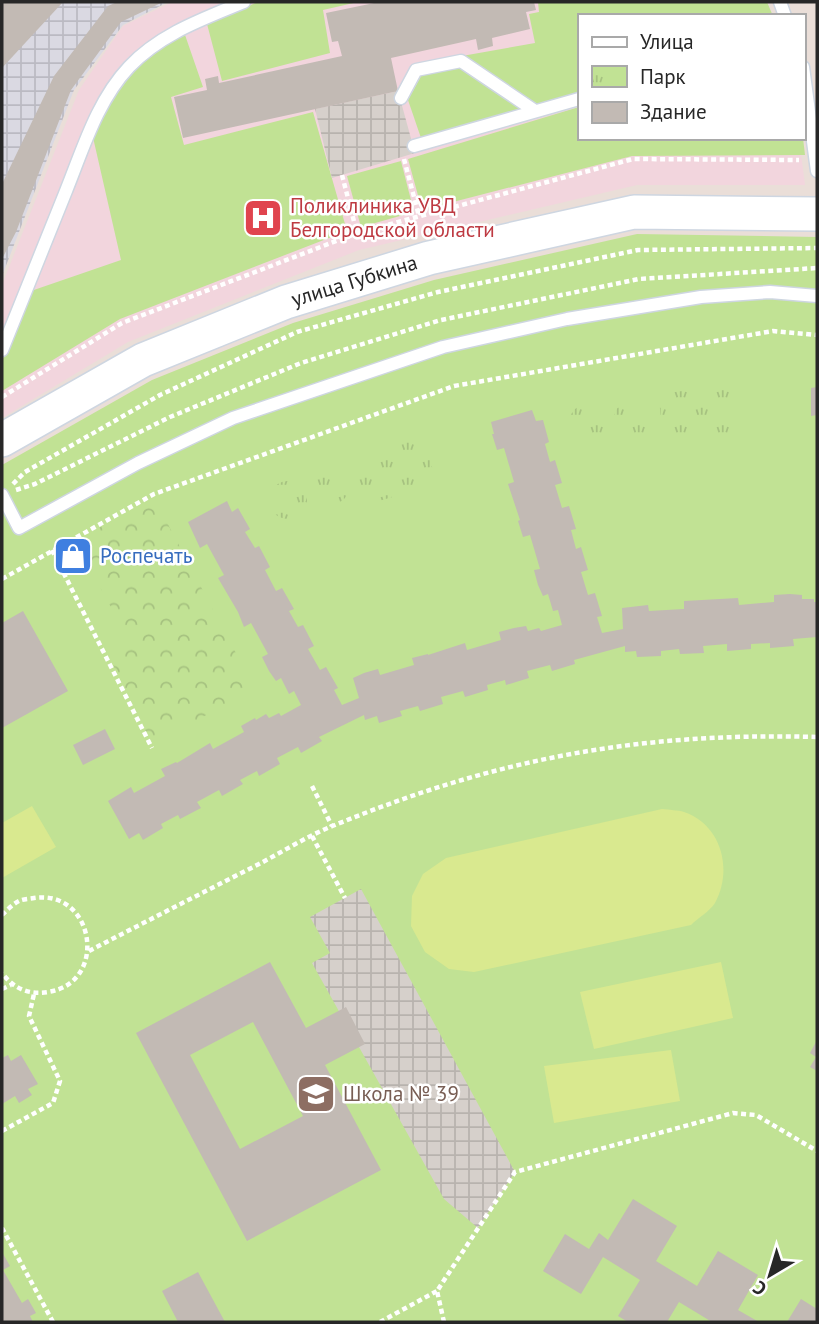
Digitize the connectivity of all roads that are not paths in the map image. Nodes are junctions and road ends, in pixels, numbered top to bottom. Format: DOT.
graph roads {
  1 [pos="244,2"];
  2 [pos="805,83"];
  3 [pos="401,98"];
  4 [pos="578,100"];
  5 [pos="535,111"];
  6 [pos="414,146"];
  7 [pos="817,171"];
  8 [pos="817,215"];
  9 [pos="817,296"];
  10 [pos="2,350"];
  11 [pos="2,440"];
  12 [pos="6,491"];
  1 -- 10 [label="lane"];
  2 -- 7 [label="lane"];
  3 -- 5 [label="lane"];
  4 -- 5 [label="lane"];
  5 -- 6 [label="lane"];
  8 -- 11 [label="main road, улица Губкина"];
  9 -- 12 [label="lane"];
}
